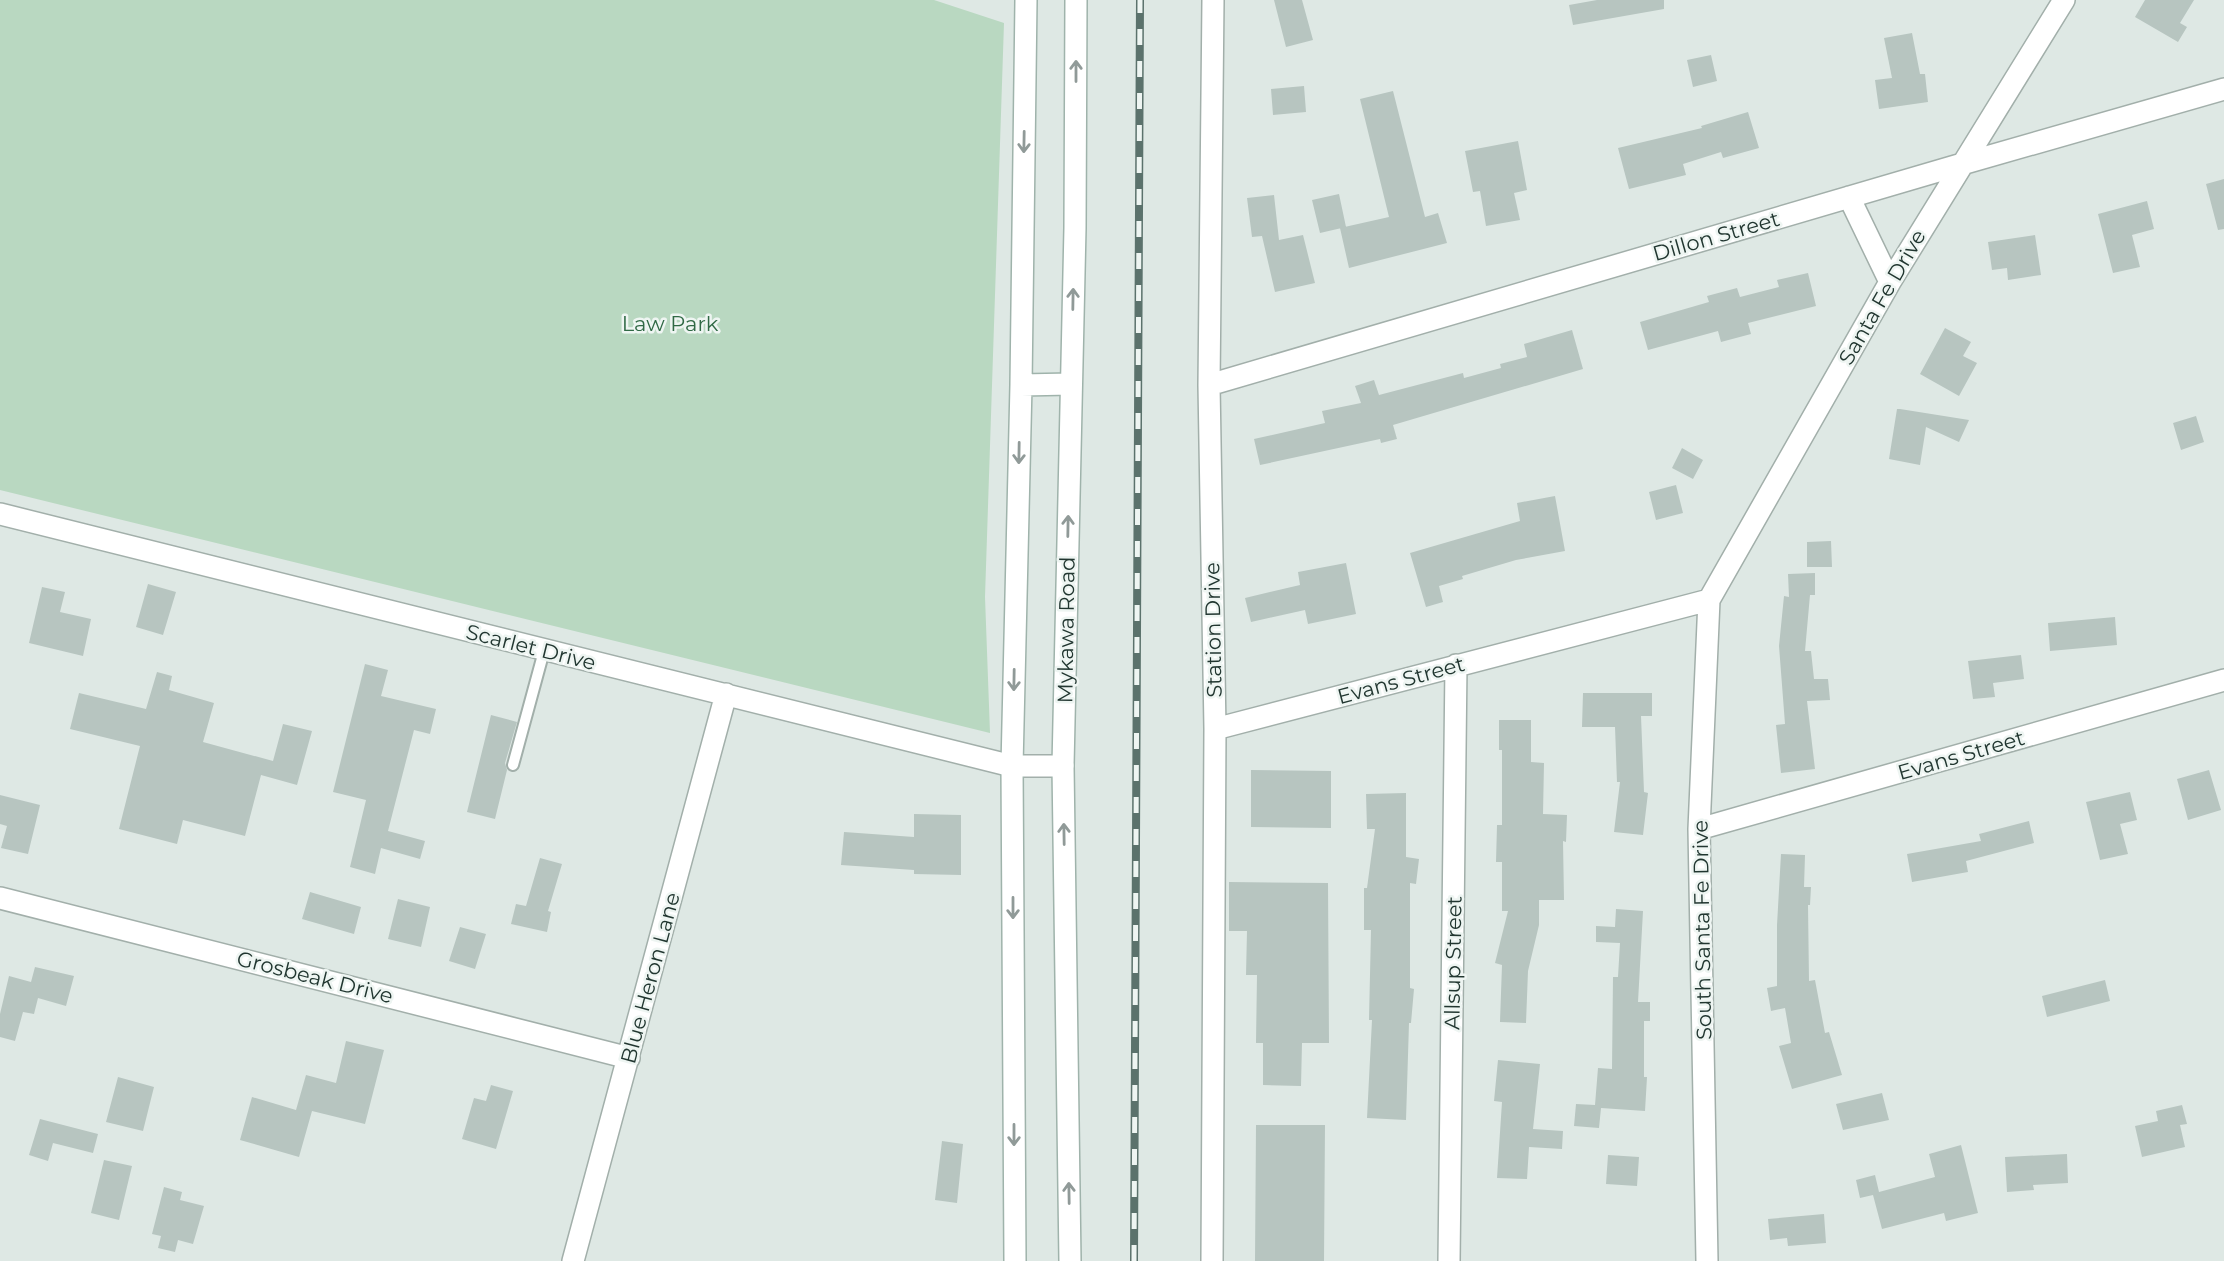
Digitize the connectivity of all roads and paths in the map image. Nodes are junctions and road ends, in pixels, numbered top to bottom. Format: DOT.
graph roads {
  1 [pos="1026,0"];
  2 [pos="1076,0"];
  3 [pos="1213,0"];
  4 [pos="2064,0"];
  5 [pos="2224,89"];
  6 [pos="1962,164"];
  7 [pos="1849,197"];
  8 [pos="1889,282"];
  9 [pos="1071,384"];
  10 [pos="1021,385"];
  11 [pos="1209,385"];
  12 [pos="0,514"];
  13 [pos="1710,600"];
  14 [pos="544,651"];
  15 [pos="1456,665"];
  16 [pos="2224,680"];
  17 [pos="726,694"];
  18 [pos="1215,729"];
  19 [pos="513,765"];
  20 [pos="1012,766"];
  21 [pos="1063,766"];
  22 [pos="1699,829"];
  23 [pos="0,898"];
  24 [pos="629,1058"];
  25 [pos="573,1261"];
  26 [pos="1015,1261"];
  27 [pos="1070,1261"];
  28 [pos="1212,1261"];
  29 [pos="1450,1261"];
  30 [pos="1707,1261"];
  1 -- 10 [label="street, one-way"];
  9 -- 2 [label="street, Mykawa Road, one-way"];
  3 -- 11 [label="street, Station Drive"];
  4 -- 6 [label="street, Santa Fe Drive"];
  5 -- 6 [label="street, Dillon Street"];
  6 -- 7 [label="street, Dillon Street"];
  6 -- 8 [label="street, Santa Fe Drive"];
  7 -- 8 [label="street"];
  7 -- 11 [label="street, Dillon Street"];
  8 -- 13 [label="street, Santa Fe Drive"];
  9 -- 10 [label="street"];
  21 -- 9 [label="street, Mykawa Road, one-way"];
  10 -- 20 [label="street, one-way"];
  11 -- 18 [label="street, Station Drive"];
  12 -- 14 [label="street, Scarlet Drive"];
  13 -- 15 [label="street, Evans Street"];
  13 -- 22 [label="street, South Santa Fe Drive"];
  14 -- 17 [label="street, Scarlet Drive"];
  14 -- 19 [label="lane"];
  15 -- 18 [label="street, Evans Street"];
  15 -- 29 [label="street, Allsup Street"];
  16 -- 22 [label="street, Evans Street"];
  17 -- 20 [label="street, Scarlet Drive"];
  17 -- 24 [label="street, Blue Heron Lane"];
  18 -- 28 [label="street, Station Drive"];
  20 -- 21 [label="street, Scarlet Drive"];
  20 -- 26 [label="street, one-way"];
  27 -- 21 [label="street, Mykawa Road, one-way"];
  22 -- 30 [label="street, South Santa Fe Drive"];
  23 -- 24 [label="street, Grosbeak Drive"];
  24 -- 25 [label="street, Blue Heron Lane"];
}
